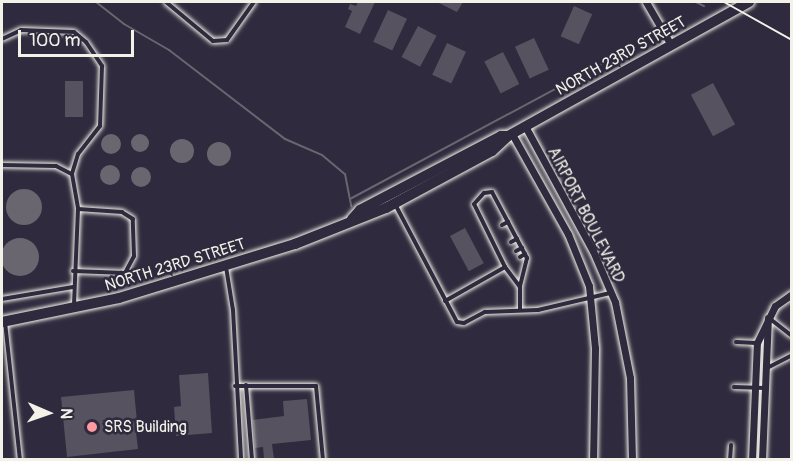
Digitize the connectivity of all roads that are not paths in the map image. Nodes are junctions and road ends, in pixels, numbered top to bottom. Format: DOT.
graph roads {
  1 [pos="166,2"];
  2 [pos="254,2"];
  3 [pos="646,2"];
  4 [pos="749,2"];
  5 [pos="2,39"];
  6 [pos="671,45"];
  7 [pos="525,126"];
  8 [pos="510,135"];
  9 [pos="2,165"];
  10 [pos="72,174"];
  11 [pos="394,203"];
  12 [pos="481,205"];
  13 [pos="499,205"];
  14 [pos="476,208"];
  15 [pos="493,208"];
  16 [pos="78,209"];
  17 [pos="485,212"];
  18 [pos="503,213"];
  19 [pos="479,214"];
  20 [pos="498,216"];
  21 [pos="352,219"];
  22 [pos="490,221"];
  23 [pos="508,222"];
  24 [pos="484,224"];
  25 [pos="502,225"];
  26 [pos="494,229"];
  27 [pos="513,231"];
  28 [pos="489,232"];
  29 [pos="508,233"];
  30 [pos="499,238"];
  31 [pos="517,239"];
  32 [pos="494,241"];
  33 [pos="511,242"];
  34 [pos="503,246"];
  35 [pos="522,248"];
  36 [pos="498,249"];
  37 [pos="516,251"];
  38 [pos="525,254"];
  39 [pos="507,255"];
  40 [pos="520,257"];
  41 [pos="502,258"];
  42 [pos="511,261"];
  43 [pos="505,265"];
  44 [pos="225,266"];
  45 [pos="73,272"];
  46 [pos="73,287"];
  47 [pos="520,287"];
  48 [pos="611,293"];
  49 [pos="792,294"];
  50 [pos="591,298"];
  51 [pos="2,299"];
  52 [pos="445,301"];
  53 [pos="75,308"];
  54 [pos="520,309"];
  55 [pos="768,318"];
  56 [pos="3,322"];
  57 [pos="792,336"];
  58 [pos="736,342"];
  59 [pos="757,343"];
  60 [pos="792,355"];
  61 [pos="766,368"];
  62 [pos="246,385"];
  63 [pos="235,386"];
  64 [pos="734,387"];
  65 [pos="755,388"];
  66 [pos="765,388"];
  67 [pos="731,446"];
  68 [pos="20,459"];
  69 [pos="241,459"];
  70 [pos="252,459"];
  71 [pos="323,459"];
  72 [pos="593,459"];
  73 [pos="632,459"];
  74 [pos="730,459"];
  75 [pos="752,459"];
  76 [pos="762,459"];
  1 -- 2 [label="lane"];
  3 -- 6 [label="street"];
  4 -- 6 [label="main road, NORTH 23RD STREET"];
  5 -- 10 [label="lane"];
  6 -- 7 [label="main road, NORTH 23RD STREET"];
  7 -- 8 [label="main road, NORTH 23RD STREET"];
  7 -- 48 [label="street, AIRPORT BOULEVARD"];
  8 -- 11 [label="main road, NORTH 23RD STREET"];
  8 -- 21 [label="main road, NORTH 23RD STREET"];
  8 -- 50 [label="street, AIRPORT BOULEVARD"];
  9 -- 10 [label="lane"];
  10 -- 16 [label="lane"];
  11 -- 21 [label="main road, NORTH 23RD STREET"];
  11 -- 52 [label="lane"];
  12 -- 14 [label="lane"];
  13 -- 14 [label="lane"];
  13 -- 15 [label="lane"];
  13 -- 18 [label="lane"];
  14 -- 19 [label="lane"];
  16 -- 45 [label="lane"];
  16 -- 45 [label="lane"];
  17 -- 19 [label="lane"];
  18 -- 20 [label="lane"];
  18 -- 23 [label="lane"];
  19 -- 24 [label="lane"];
  21 -- 44 [label="main road, NORTH 23RD STREET"];
  22 -- 24 [label="lane"];
  23 -- 25 [label="lane"];
  23 -- 27 [label="lane"];
  24 -- 28 [label="lane"];
  26 -- 28 [label="lane"];
  27 -- 29 [label="lane"];
  27 -- 31 [label="lane"];
  28 -- 32 [label="lane"];
  30 -- 32 [label="lane"];
  31 -- 33 [label="lane"];
  31 -- 35 [label="lane"];
  32 -- 36 [label="lane"];
  34 -- 36 [label="lane"];
  35 -- 37 [label="lane"];
  35 -- 38 [label="lane"];
  36 -- 41 [label="lane"];
  38 -- 40 [label="lane"];
  38 -- 47 [label="lane"];
  39 -- 41 [label="lane"];
  41 -- 43 [label="lane"];
  42 -- 43 [label="lane"];
  43 -- 47 [label="lane"];
  43 -- 52 [label="lane"];
  44 -- 53 [label="main road, NORTH 23RD STREET"];
  44 -- 63 [label="lane"];
  45 -- 46 [label="lane"];
  46 -- 51 [label="lane"];
  46 -- 53 [label="lane"];
  47 -- 54 [label="lane"];
  48 -- 50 [label="lane"];
  48 -- 73 [label="street, AIRPORT BOULEVARD"];
  49 -- 55 [label="street"];
  50 -- 54 [label="lane"];
  50 -- 72 [label="street, AIRPORT BOULEVARD"];
  52 -- 54 [label="lane"];
  53 -- 56 [label="main road, NORTH 23RD STREET"];
  55 -- 57 [label="lane"];
  55 -- 59 [label="street"];
  55 -- 61 [label="street"];
  56 -- 68 [label="lane"];
  58 -- 59 [label="lane"];
  59 -- 65 [label="street"];
  60 -- 61 [label="lane"];
  61 -- 66 [label="street"];
  62 -- 63 [label="lane"];
  62 -- 70 [label="lane"];
  62 -- 71 [label="lane"];
  63 -- 69 [label="lane"];
  64 -- 65 [label="lane"];
  65 -- 66 [label="lane"];
  65 -- 75 [label="street"];
  66 -- 76 [label="street"];
  67 -- 74 [label="lane"];
}
